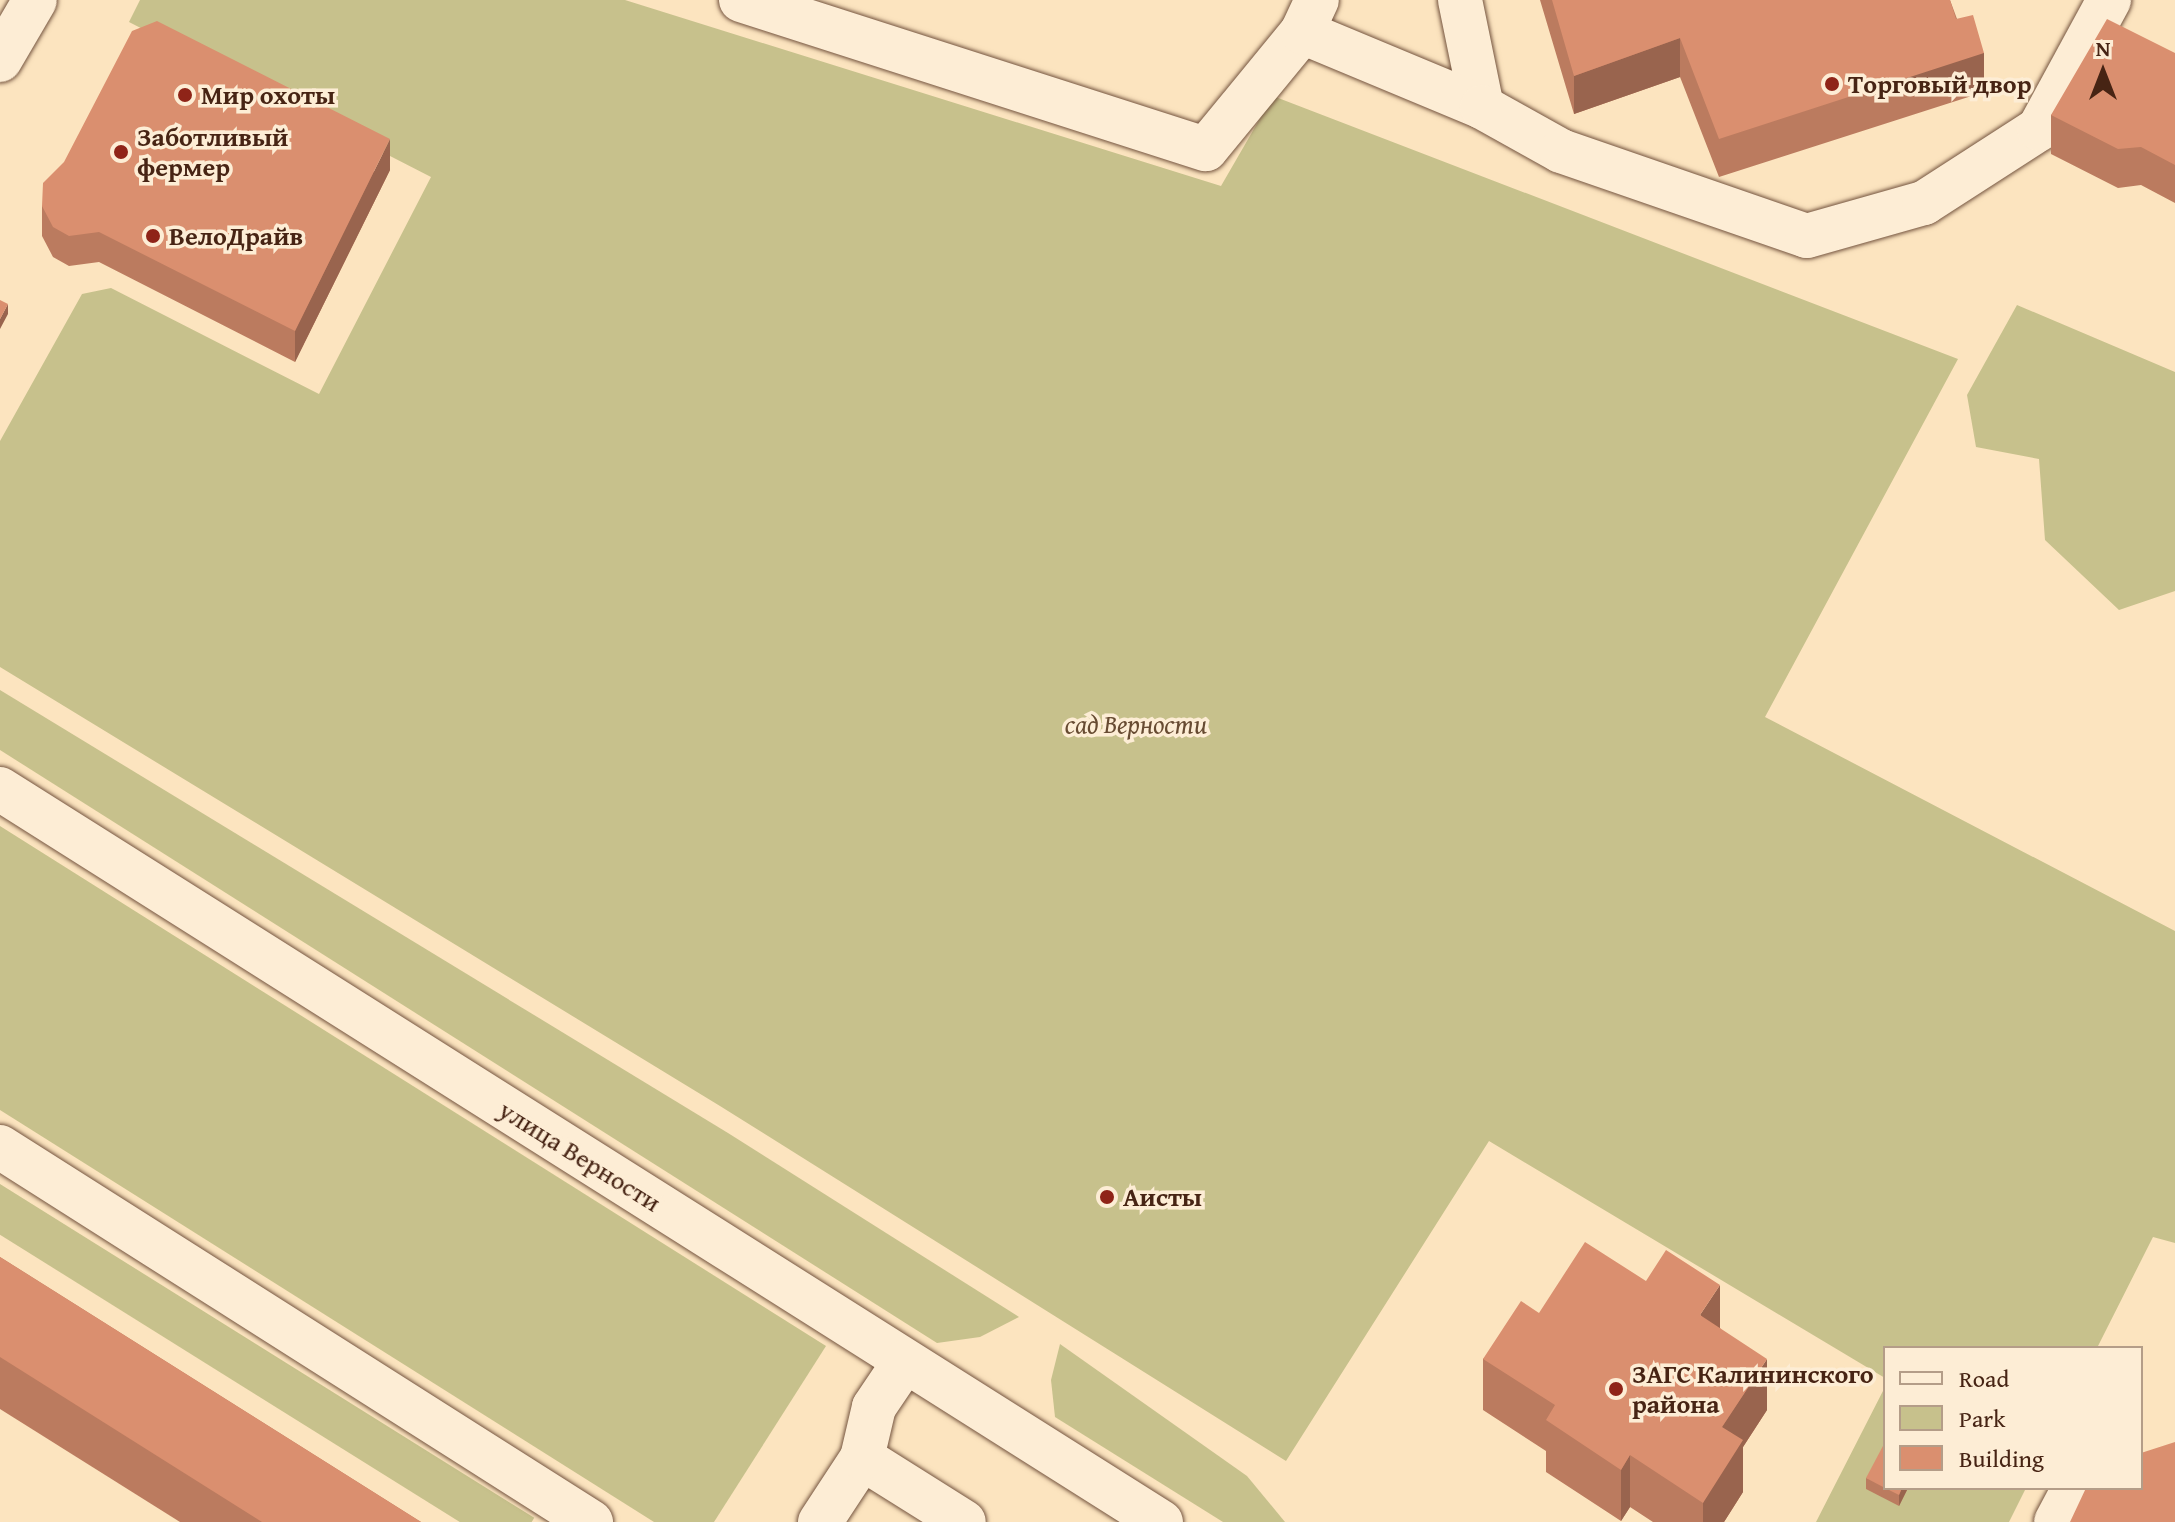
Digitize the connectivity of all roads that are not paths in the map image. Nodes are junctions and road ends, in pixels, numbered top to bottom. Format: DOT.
graph roads {
  1 [pos="35,0"];
  2 [pos="741,0"];
  3 [pos="1460,0"];
  4 [pos="1310,16"];
  5 [pos="2113,21"];
  6 [pos="0,60"];
  7 [pos="1482,107"];
  8 [pos="0,789"];
  9 [pos="0,1147"];
  10 [pos="905,1361"];
  11 [pos="862,1458"];
  12 [pos="2073,1490"];
  13 [pos="591,1522"];
  14 [pos="820,1522"];
  15 [pos="964,1522"];
  16 [pos="1161,1522"];
  17 [pos="2056,1522"];
  1 -- 6 [label="street"];
  2 -- 4 [label="street"];
  3 -- 7 [label="street"];
  4 -- 7 [label="street"];
  5 -- 7 [label="street"];
  8 -- 10 [label="street, улица Верности"];
  9 -- 13 [label="street"];
  10 -- 11 [label="street"];
  10 -- 16 [label="street, улица Верности"];
  11 -- 14 [label="street"];
  11 -- 15 [label="street"];
  12 -- 17 [label="street"];
}
